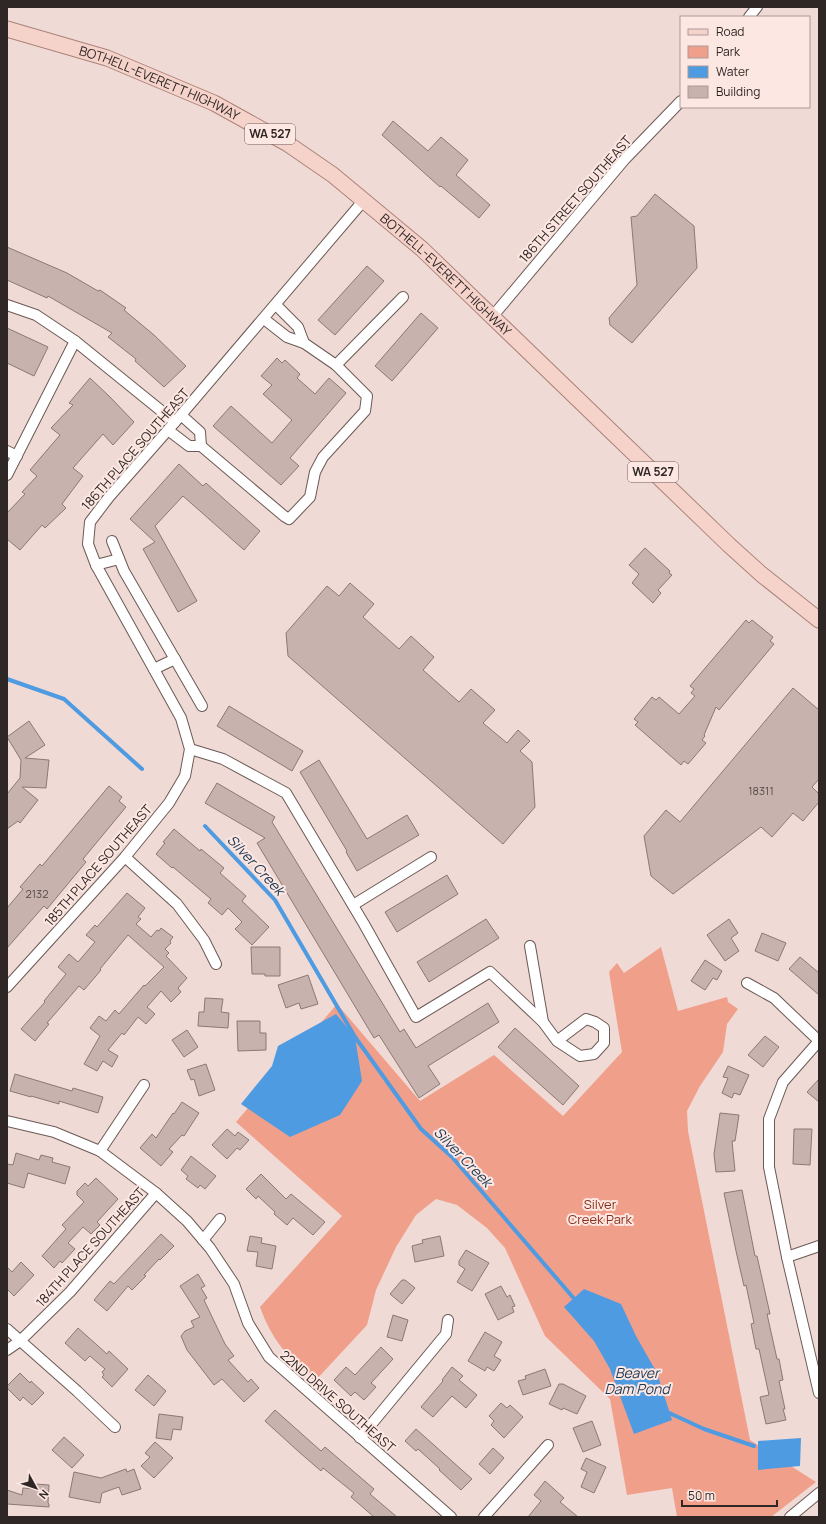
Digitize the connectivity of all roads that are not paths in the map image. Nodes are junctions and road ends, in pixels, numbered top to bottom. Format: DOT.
graph roads {
  1 [pos="757,7"];
  2 [pos="750,16"];
  3 [pos="7,29"];
  4 [pos="680,102"];
  5 [pos="364,200"];
  6 [pos="403,297"];
  7 [pos="276,305"];
  8 [pos="7,306"];
  9 [pos="492,317"];
  10 [pos="264,319"];
  11 [pos="75,341"];
  12 [pos="304,343"];
  13 [pos="336,365"];
  14 [pos="178,419"];
  15 [pos="168,430"];
  16 [pos="201,446"];
  17 [pos="7,451"];
  18 [pos="17,456"];
  19 [pos="7,475"];
  20 [pos="112,541"];
  21 [pos="120,560"];
  22 [pos="96,565"];
  23 [pos="819,620"];
  24 [pos="175,658"];
  25 [pos="154,669"];
  26 [pos="202,706"];
  27 [pos="190,750"];
  28 [pos="125,857"];
  29 [pos="431,857"];
  30 [pos="353,905"];
  31 [pos="530,946"];
  32 [pos="216,964"];
  33 [pos="747,983"];
  34 [pos="7,987"];
  35 [pos="543,1022"];
  36 [pos="557,1041"];
  37 [pos="819,1041"];
  38 [pos="144,1085"];
  39 [pos="7,1121"];
  40 [pos="100,1151"];
  41 [pos="156,1192"];
  42 [pos="220,1219"];
  43 [pos="203,1240"];
  44 [pos="819,1246"];
  45 [pos="787,1257"];
  46 [pos="448,1320"];
  47 [pos="7,1329"];
  48 [pos="20,1341"];
  49 [pos="7,1350"];
  50 [pos="816,1369"];
  51 [pos="819,1393"];
  52 [pos="115,1427"];
  53 [pos="360,1438"];
  54 [pos="548,1445"];
  55 [pos="819,1494"];
  56 [pos="451,1517"];
  57 [pos="484,1517"];
  58 [pos="790,1517"];
  1 -- 2 [label="street"];
  3 -- 5 [label="main road, BOTHELL-EVERETT HIGHWAY / WA 527"];
  4 -- 9 [label="street, 186TH STREET SOUTHEAST"];
  5 -- 7 [label="street, 186TH PLACE SOUTHEAST"];
  5 -- 9 [label="main road, BOTHELL-EVERETT HIGHWAY / WA 527"];
  6 -- 13 [label="street"];
  7 -- 10 [label="street, 186TH PLACE SOUTHEAST"];
  7 -- 12 [label="street"];
  8 -- 11 [label="street"];
  9 -- 23 [label="main road, BOTHELL-EVERETT HIGHWAY / WA 527"];
  10 -- 12 [label="street"];
  10 -- 14 [label="street, 186TH PLACE SOUTHEAST"];
  11 -- 14 [label="street"];
  11 -- 18 [label="street"];
  12 -- 13 [label="street"];
  13 -- 16 [label="street"];
  14 -- 15 [label="street, 186TH PLACE SOUTHEAST"];
  14 -- 16 [label="street"];
  15 -- 16 [label="street"];
  15 -- 22 [label="street, 186TH PLACE SOUTHEAST"];
  17 -- 18 [label="street"];
  18 -- 19 [label="street"];
  20 -- 21 [label="street"];
  21 -- 22 [label="street"];
  21 -- 24 [label="street"];
  22 -- 25 [label="street, 186TH PLACE SOUTHEAST"];
  24 -- 25 [label="street"];
  24 -- 26 [label="street"];
  25 -- 27 [label="street, 186TH PLACE SOUTHEAST"];
  27 -- 28 [label="street, 185TH PLACE SOUTHEAST"];
  27 -- 30 [label="street"];
  28 -- 32 [label="street"];
  28 -- 34 [label="street, 185TH PLACE SOUTHEAST"];
  29 -- 30 [label="street"];
  30 -- 35 [label="street"];
  31 -- 35 [label="street"];
  33 -- 37 [label="street"];
  35 -- 36 [label="street"];
  36 -- 36 [label="street"];
  37 -- 45 [label="street"];
  38 -- 40 [label="street"];
  39 -- 40 [label="street, 22ND DRIVE SOUTHEAST"];
  40 -- 41 [label="street, 22ND DRIVE SOUTHEAST"];
  41 -- 43 [label="street, 22ND DRIVE SOUTHEAST"];
  41 -- 48 [label="street, 184TH PLACE SOUTHEAST"];
  42 -- 43 [label="street"];
  43 -- 53 [label="street, 22ND DRIVE SOUTHEAST"];
  44 -- 45 [label="street"];
  45 -- 50 [label="street"];
  46 -- 53 [label="street"];
  47 -- 48 [label="street"];
  48 -- 49 [label="street, 184TH PLACE SOUTHEAST"];
  48 -- 52 [label="street"];
  50 -- 51 [label="street"];
  53 -- 56 [label="street, 22ND DRIVE SOUTHEAST"];
  54 -- 57 [label="street"];
  55 -- 58 [label="street"];
}
